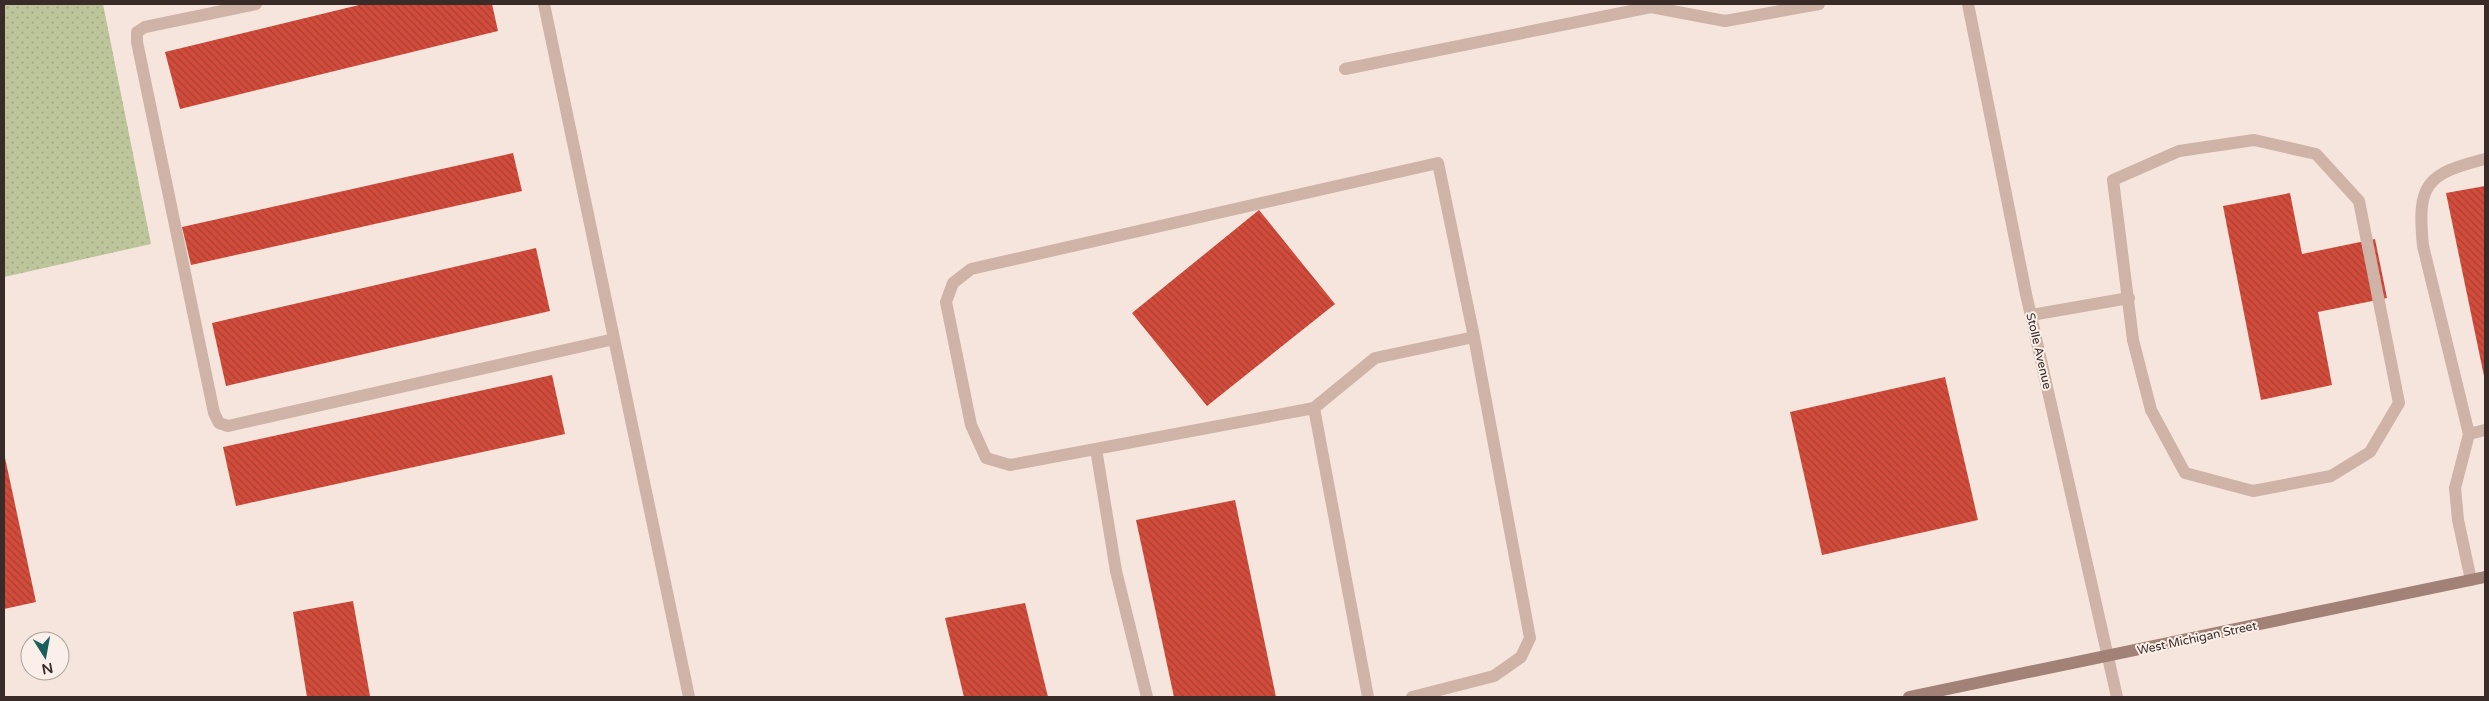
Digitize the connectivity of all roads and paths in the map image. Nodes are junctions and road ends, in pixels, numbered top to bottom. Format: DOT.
graph roads {
  1 [pos="256,4"];
  2 [pos="544,4"];
  3 [pos="1812,4"];
  4 [pos="1968,4"];
  5 [pos="1345,69"];
  6 [pos="2485,159"];
  7 [pos="2129,298"];
  8 [pos="2031,315"];
  9 [pos="1474,337"];
  10 [pos="614,339"];
  11 [pos="1314,408"];
  12 [pos="2485,430"];
  13 [pos="2469,434"];
  14 [pos="1096,449"];
  15 [pos="2485,577"];
  16 [pos="2471,580"];
  17 [pos="2108,657"];
  18 [pos="688,697"];
  19 [pos="1147,697"];
  20 [pos="1368,697"];
  21 [pos="1412,697"];
  22 [pos="1909,697"];
  23 [pos="2117,697"];
  1 -- 10 [label="street"];
  2 -- 10 [label="street"];
  3 -- 5 [label="street"];
  4 -- 8 [label="street, Stolle Avenue"];
  6 -- 13 [label="street"];
  7 -- 7 [label="street"];
  7 -- 8 [label="street"];
  8 -- 17 [label="street, Stolle Avenue"];
  9 -- 11 [label="street"];
  9 -- 14 [label="street"];
  9 -- 21 [label="street"];
  10 -- 18 [label="street"];
  11 -- 14 [label="street"];
  11 -- 20 [label="street"];
  12 -- 13 [label="street"];
  13 -- 16 [label="street"];
  14 -- 19 [label="street"];
  15 -- 16 [label="main road, West Michigan Street"];
  16 -- 17 [label="main road, West Michigan Street"];
  17 -- 22 [label="main road, West Michigan Street"];
  17 -- 23 [label="street, Stolle Avenue"];
}
